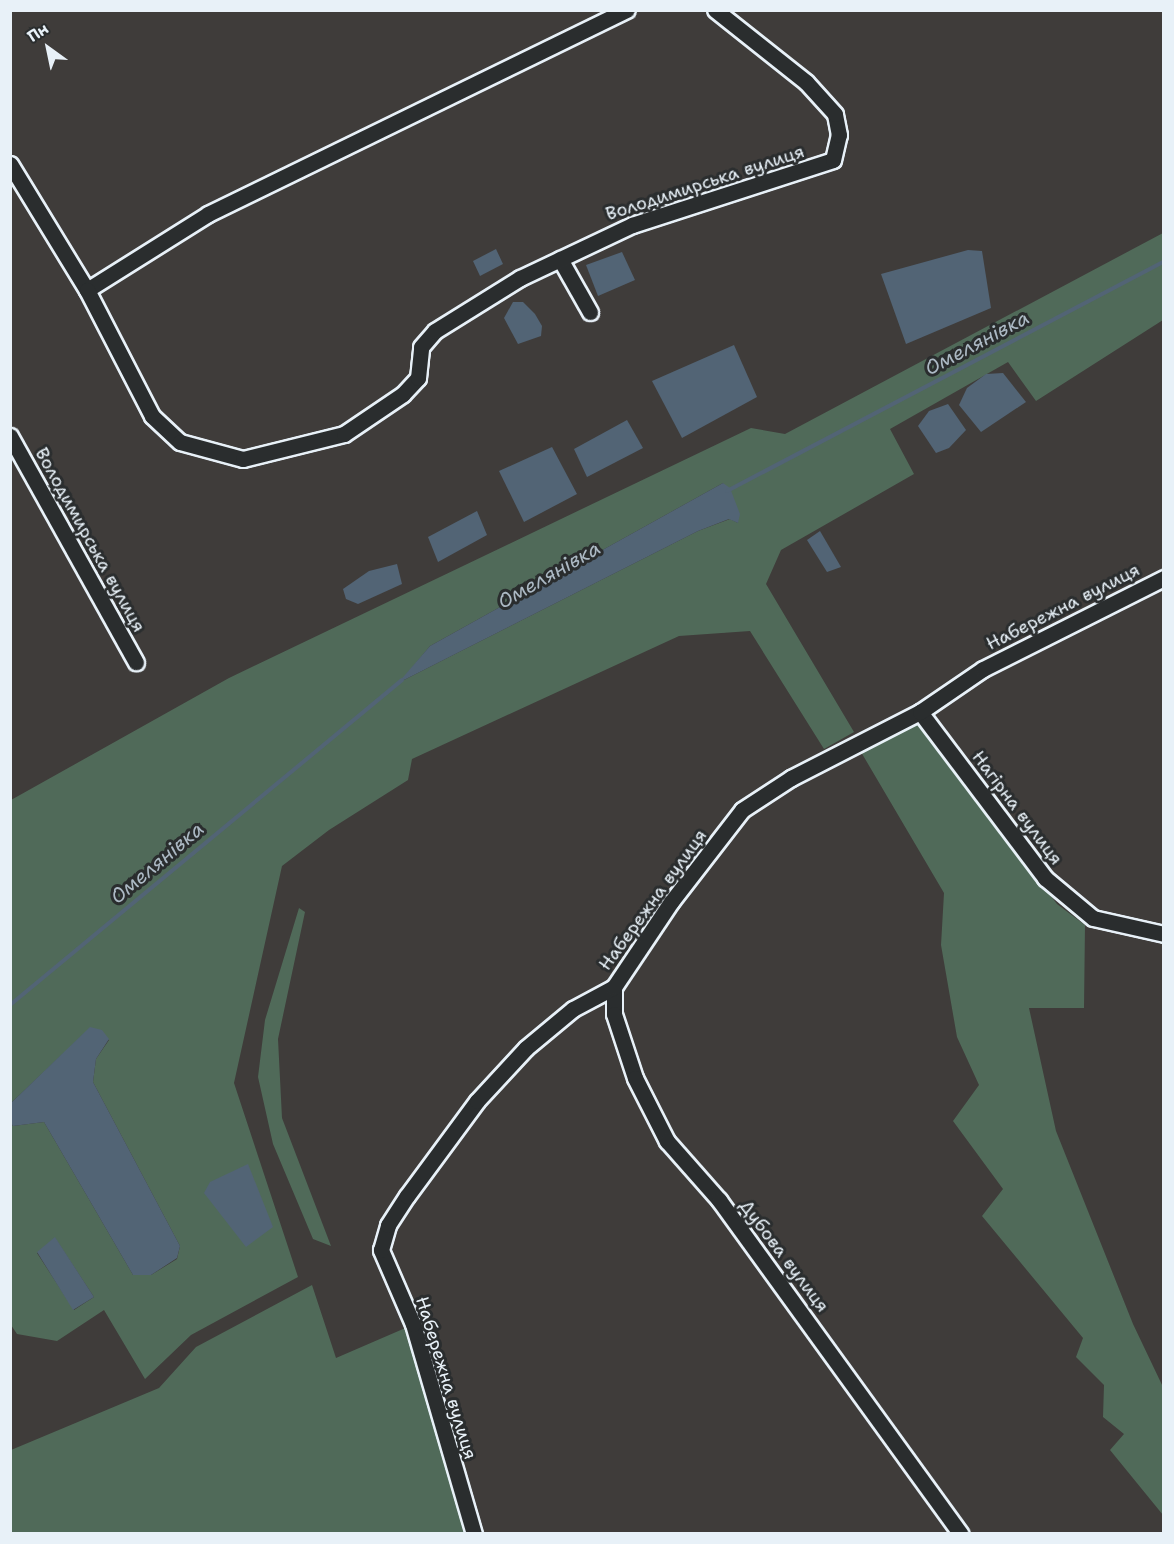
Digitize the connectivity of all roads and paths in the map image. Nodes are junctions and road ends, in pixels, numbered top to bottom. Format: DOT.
graph roads {
  1 [pos="627,10"];
  2 [pos="715,10"];
  3 [pos="10,164"];
  4 [pos="560,259"];
  5 [pos="87,290"];
  6 [pos="590,312"];
  7 [pos="10,436"];
  8 [pos="1164,579"];
  9 [pos="136,662"];
  10 [pos="920,712"];
  11 [pos="1164,934"];
  12 [pos="614,987"];
  13 [pos="474,1533"];
  14 [pos="961,1533"];
  1 -- 5 [label="street"];
  2 -- 4 [label="street, Володимирська вулиця"];
  3 -- 5 [label="street, Володимирська вулиця"];
  4 -- 5 [label="street, Володимирська вулиця"];
  4 -- 6 [label="street"];
  7 -- 9 [label="street, Володимирська вулиця"];
  8 -- 10 [label="street, Набережна вулиця"];
  10 -- 11 [label="street, Нагірна вулиця"];
  10 -- 12 [label="street, Набережна вулиця"];
  12 -- 13 [label="street, Набережна вулиця"];
  12 -- 14 [label="street, Дубова вулиця"];
}
